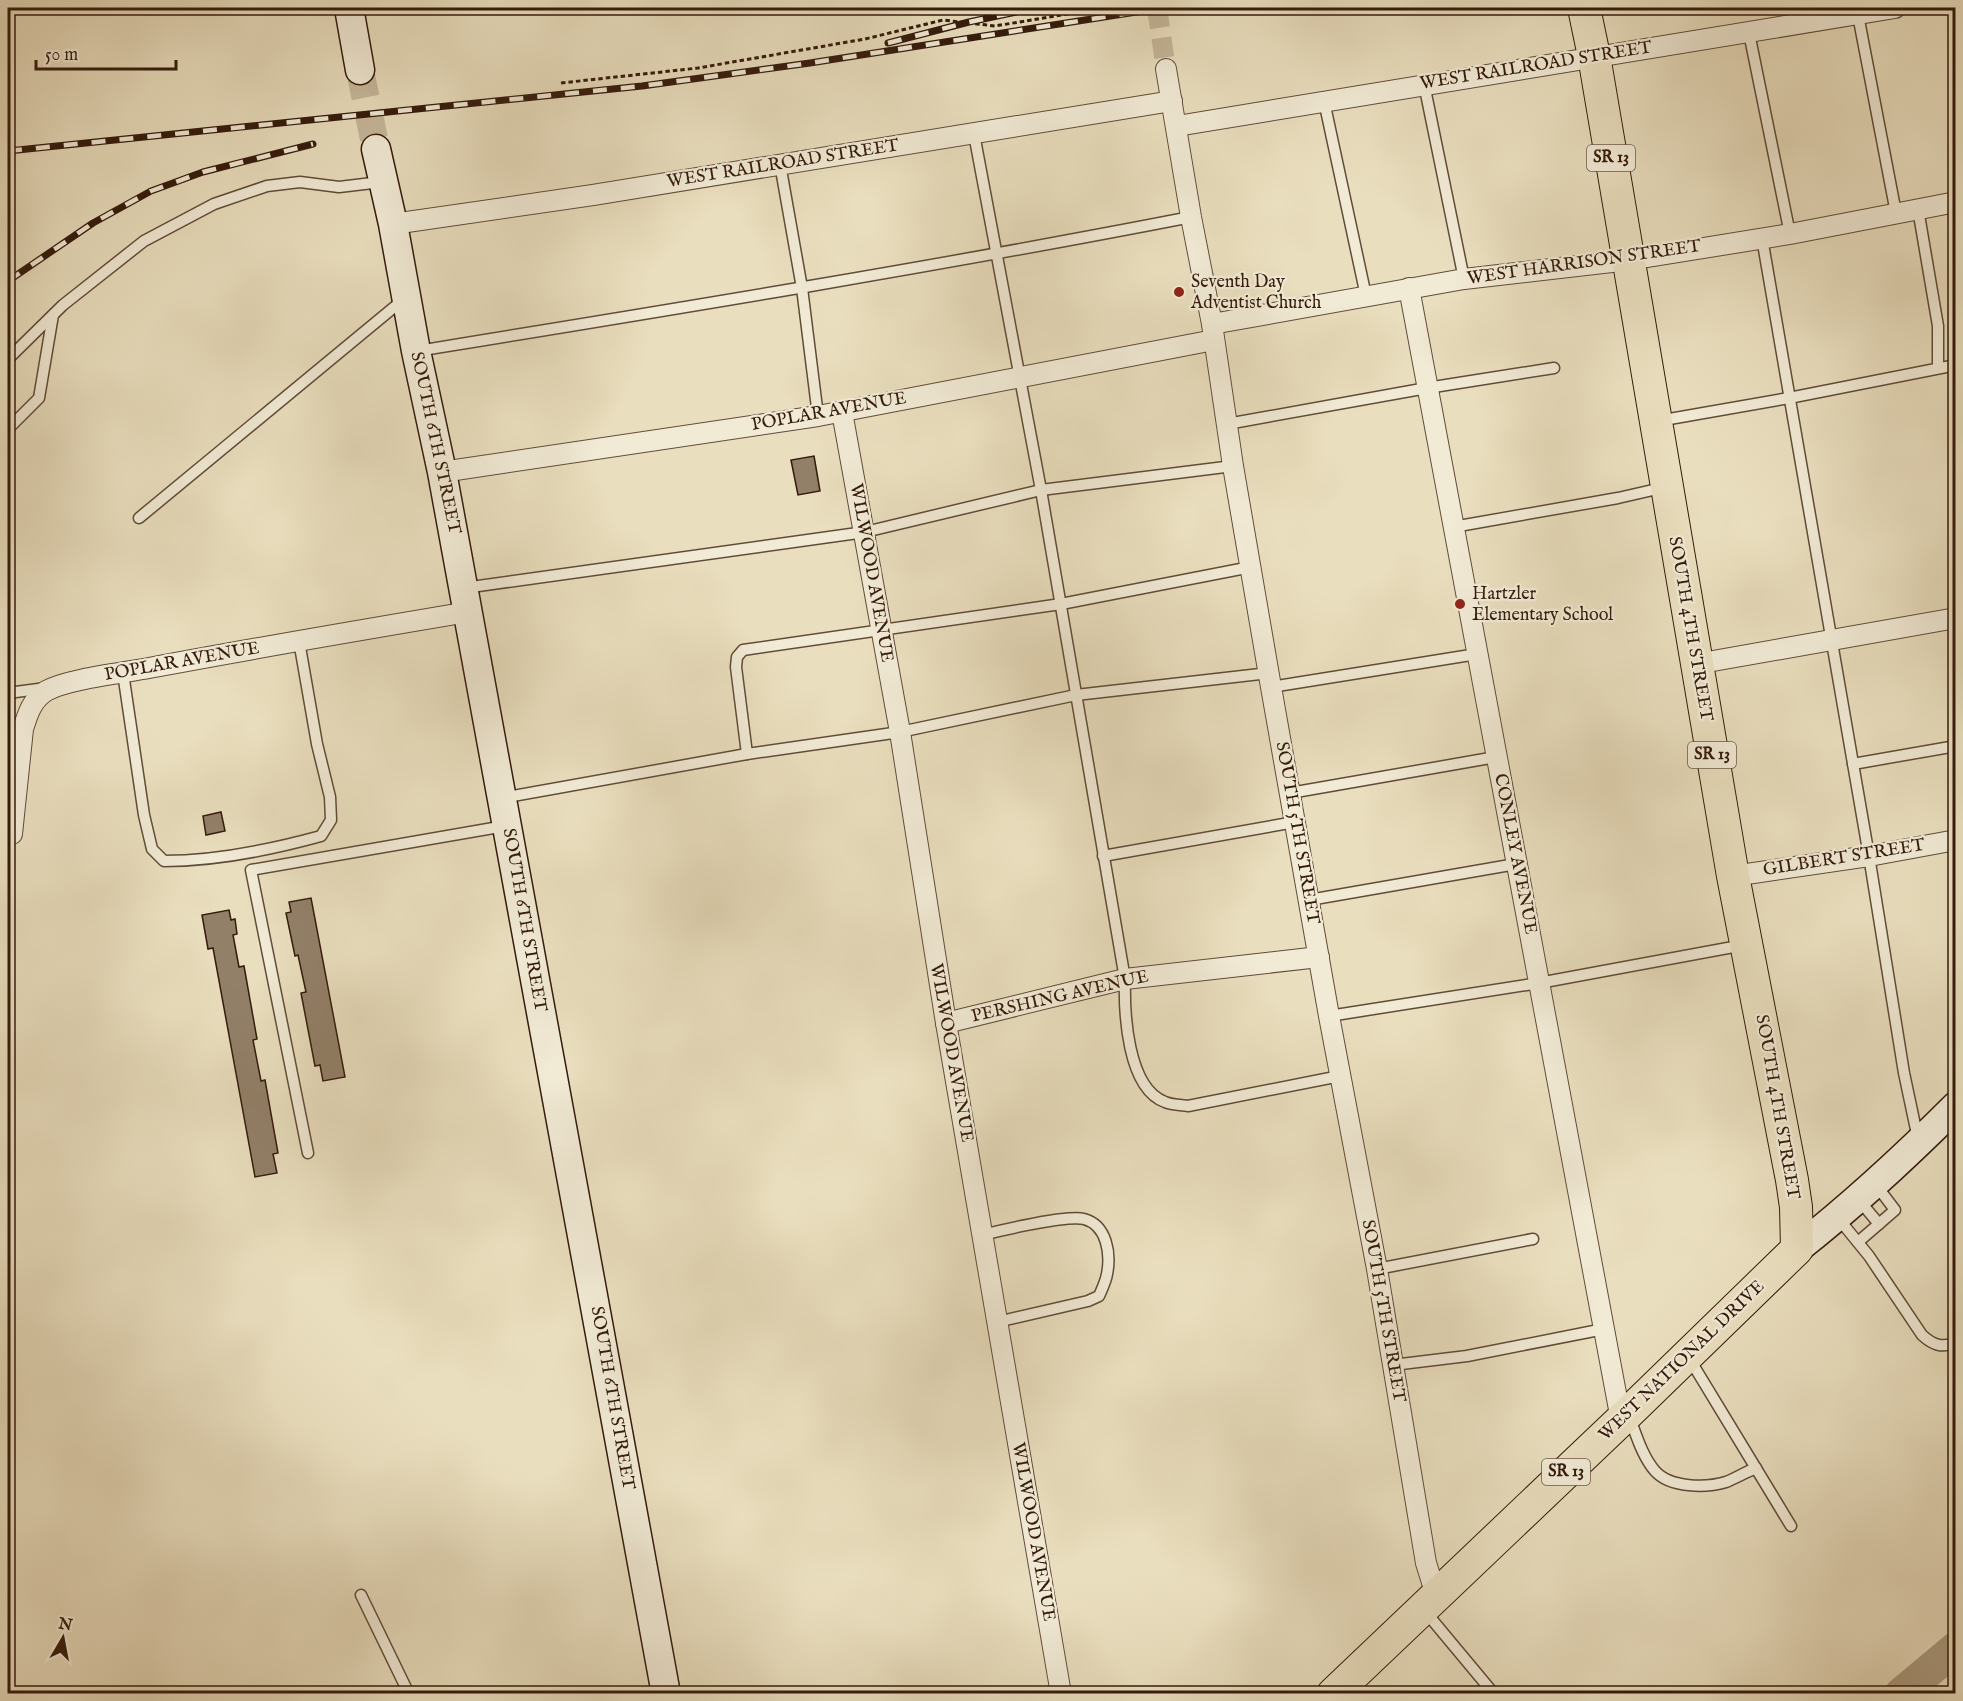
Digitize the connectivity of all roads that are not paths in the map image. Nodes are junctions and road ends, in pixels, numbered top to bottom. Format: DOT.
graph roads {
  1 [pos="349,8"];
  2 [pos="1584,8"];
  3 [pos="1895,8"];
  4 [pos="1858,15"];
  5 [pos="1749,33"];
  6 [pos="1594,56"];
  7 [pos="1166,69"];
  8 [pos="360,70"];
  9 [pos="1424,84"];
  10 [pos="1172,101"];
  11 [pos="1324,101"];
  12 [pos="1177,126"];
  13 [pos="974,134"];
  14 [pos="376,149"];
  15 [pos="780,164"];
  16 [pos="384,182"];
  17 [pos="1956,202"];
  18 [pos="1918,209"];
  19 [pos="1896,213"];
  20 [pos="1191,217"];
  21 [pos="393,224"];
  22 [pos="1790,234"];
  23 [pos="1762,238"];
  24 [pos="996,255"];
  25 [pos="1629,260"];
  26 [pos="1464,279"];
  27 [pos="802,288"];
  28 [pos="1408,288"];
  29 [pos="1366,296"];
  30 [pos="406,297"];
  31 [pos="53,314"];
  32 [pos="1213,332"];
  33 [pos="416,351"];
  34 [pos="8,358"];
  35 [pos="1956,365"];
  36 [pos="1554,368"];
  37 [pos="1938,368"];
  38 [pos="1021,378"];
  39 [pos="1427,388"];
  40 [pos="1789,398"];
  41 [pos="842,412"];
  42 [pos="818,416"];
  43 [pos="1655,422"];
  44 [pos="1227,424"];
  45 [pos="8,429"];
  46 [pos="1233,466"];
  47 [pos="442,472"];
  48 [pos="1666,487"];
  49 [pos="1041,490"];
  50 [pos="139,518"];
  51 [pos="1453,527"];
  52 [pos="865,532"];
  53 [pos="1251,567"];
  54 [pos="466,600"];
  55 [pos="1061,604"];
  56 [pos="1956,618"];
  57 [pos="880,631"];
  58 [pos="299,641"];
  59 [pos="1832,641"];
  60 [pos="1477,654"];
  61 [pos="1696,664"];
  62 [pos="123,673"];
  63 [pos="1270,680"];
  64 [pos="61,686"];
  65 [pos="8,693"];
  66 [pos="1076,695"];
  67 [pos="900,732"];
  68 [pos="1956,746"];
  69 [pos="747,754"];
  70 [pos="1496,757"];
  71 [pos="1853,765"];
  72 [pos="1290,793"];
  73 [pos="505,812"];
  74 [pos="1295,822"];
  75 [pos="12,834"];
  76 [pos="1956,840"];
  77 [pos="1104,856"];
  78 [pos="1869,856"];
  79 [pos="1516,864"];
  80 [pos="1733,876"];
  81 [pos="1309,900"];
  82 [pos="1747,944"];
  83 [pos="1318,957"];
  84 [pos="1125,979"];
  85 [pos="1539,983"];
  86 [pos="1329,1016"];
  87 [pos="946,1023"];
  88 [pos="1340,1077"];
  89 [pos="1956,1106"];
  90 [pos="1919,1143"];
  91 [pos="308,1153"];
  92 [pos="1857,1200"];
  93 [pos="1879,1224"];
  94 [pos="982,1235"];
  95 [pos="1533,1239"];
  96 [pos="1858,1242"];
  97 [pos="1797,1249"];
  98 [pos="1377,1269"];
  99 [pos="997,1322"];
  100 [pos="1604,1329"];
  101 [pos="1956,1342"];
  102 [pos="1687,1355"];
  103 [pos="1393,1365"];
  104 [pos="1624,1416"];
  105 [pos="1756,1468"];
  106 [pos="1791,1526"];
  107 [pos="361,1595"];
  108 [pos="1429,1601"];
  109 [pos="409,1694"];
  110 [pos="666,1694"];
  111 [pos="1061,1694"];
  112 [pos="1333,1694"];
  113 [pos="1494,1694"];
  1 -- 8 [label="street"];
  2 -- 6 [label="main road, SOUTH 4TH STREET / SR 13"];
  3 -- 4 [label="street, WEST RAILROAD STREET"];
  4 -- 5 [label="street, WEST RAILROAD STREET"];
  4 -- 19 [label="lane"];
  5 -- 6 [label="street, WEST RAILROAD STREET"];
  5 -- 22 [label="lane"];
  6 -- 9 [label="street, WEST RAILROAD STREET"];
  6 -- 25 [label="main road, SOUTH 4TH STREET / SR 13"];
  7 -- 10 [label="street, SOUTH 5TH STREET"];
  9 -- 11 [label="street, WEST RAILROAD STREET"];
  9 -- 26 [label="lane"];
  10 -- 12 [label="street, SOUTH 5TH STREET"];
  10 -- 13 [label="street, WEST RAILROAD STREET"];
  11 -- 12 [label="street, WEST RAILROAD STREET"];
  11 -- 29 [label="lane"];
  12 -- 20 [label="street, SOUTH 5TH STREET"];
  13 -- 15 [label="street, WEST RAILROAD STREET"];
  13 -- 24 [label="lane"];
  14 -- 16 [label="street, SOUTH 6TH STREET"];
  15 -- 21 [label="street, WEST RAILROAD STREET"];
  15 -- 27 [label="lane"];
  16 -- 21 [label="street, SOUTH 6TH STREET"];
  16 -- 31 [label="lane"];
  17 -- 18 [label="street, WEST HARRISON STREET"];
  18 -- 19 [label="street, WEST HARRISON STREET"];
  18 -- 37 [label="lane"];
  19 -- 22 [label="street, WEST HARRISON STREET"];
  20 -- 24 [label="lane"];
  20 -- 32 [label="street, SOUTH 5TH STREET"];
  21 -- 30 [label="street, SOUTH 6TH STREET"];
  22 -- 23 [label="street, WEST HARRISON STREET"];
  23 -- 25 [label="street, WEST HARRISON STREET"];
  23 -- 40 [label="lane"];
  24 -- 27 [label="lane"];
  24 -- 38 [label="lane"];
  25 -- 26 [label="street, WEST HARRISON STREET"];
  25 -- 43 [label="main road, SOUTH 4TH STREET / SR 13"];
  26 -- 28 [label="street, WEST HARRISON STREET"];
  27 -- 33 [label="lane"];
  27 -- 42 [label="lane"];
  28 -- 29 [label="street, WEST HARRISON STREET"];
  28 -- 39 [label="street, CONLEY AVENUE"];
  29 -- 32 [label="street, WEST HARRISON STREET"];
  30 -- 33 [label="street, SOUTH 6TH STREET"];
  30 -- 50 [label="lane"];
  31 -- 34 [label="lane"];
  31 -- 45 [label="lane"];
  32 -- 38 [label="street, POPLAR AVENUE"];
  32 -- 44 [label="street, SOUTH 5TH STREET"];
  33 -- 47 [label="street, SOUTH 6TH STREET"];
  35 -- 37 [label="lane"];
  36 -- 39 [label="lane"];
  37 -- 40 [label="lane"];
  38 -- 41 [label="street, POPLAR AVENUE"];
  38 -- 49 [label="lane"];
  39 -- 44 [label="lane"];
  39 -- 51 [label="street, CONLEY AVENUE"];
  40 -- 43 [label="lane"];
  40 -- 59 [label="lane"];
  41 -- 42 [label="street, POPLAR AVENUE"];
  41 -- 52 [label="street, WILWOOD AVENUE"];
  42 -- 47 [label="street, POPLAR AVENUE"];
  43 -- 48 [label="main road, SOUTH 4TH STREET / SR 13"];
  44 -- 46 [label="street, SOUTH 5TH STREET"];
  46 -- 49 [label="lane"];
  46 -- 53 [label="street, SOUTH 5TH STREET"];
  47 -- 54 [label="street, SOUTH 6TH STREET"];
  48 -- 51 [label="lane"];
  48 -- 61 [label="main road, SOUTH 4TH STREET / SR 13"];
  49 -- 52 [label="lane"];
  49 -- 55 [label="lane"];
  51 -- 60 [label="street, CONLEY AVENUE"];
  52 -- 54 [label="lane"];
  52 -- 57 [label="street, WILWOOD AVENUE"];
  53 -- 55 [label="lane"];
  53 -- 63 [label="street, SOUTH 5TH STREET"];
  54 -- 58 [label="street, POPLAR AVENUE"];
  54 -- 73 [label="street, SOUTH 6TH STREET"];
  55 -- 57 [label="lane"];
  55 -- 66 [label="lane"];
  56 -- 59 [label="street"];
  57 -- 67 [label="street, WILWOOD AVENUE"];
  57 -- 69 [label="lane"];
  58 -- 62 [label="street, POPLAR AVENUE"];
  58 -- 62 [label="lane"];
  59 -- 61 [label="street"];
  59 -- 71 [label="lane"];
  60 -- 63 [label="lane"];
  60 -- 70 [label="street, CONLEY AVENUE"];
  61 -- 80 [label="main road, SOUTH 4TH STREET / SR 13"];
  62 -- 64 [label="street, POPLAR AVENUE"];
  63 -- 66 [label="lane"];
  63 -- 72 [label="street, SOUTH 5TH STREET"];
  64 -- 65 [label="lane"];
  64 -- 75 [label="street, POPLAR AVENUE"];
  66 -- 67 [label="lane"];
  66 -- 77 [label="lane"];
  67 -- 69 [label="lane"];
  67 -- 87 [label="street, WILWOOD AVENUE"];
  68 -- 71 [label="lane"];
  69 -- 73 [label="lane"];
  70 -- 72 [label="lane"];
  70 -- 79 [label="street, CONLEY AVENUE"];
  71 -- 78 [label="lane"];
  72 -- 74 [label="street, SOUTH 5TH STREET"];
  73 -- 91 [label="lane"];
  73 -- 110 [label="street, SOUTH 6TH STREET"];
  74 -- 77 [label="lane"];
  74 -- 81 [label="street, SOUTH 5TH STREET"];
  76 -- 78 [label="street, GILBERT STREET"];
  77 -- 84 [label="lane"];
  78 -- 80 [label="street, GILBERT STREET"];
  78 -- 90 [label="lane"];
  79 -- 81 [label="lane"];
  79 -- 85 [label="street, CONLEY AVENUE"];
  80 -- 82 [label="main road, SOUTH 4TH STREET / SR 13"];
  81 -- 83 [label="street, SOUTH 5TH STREET"];
  82 -- 85 [label="lane"];
  82 -- 97 [label="main road, SOUTH 4TH STREET / SR 13"];
  83 -- 84 [label="street, PERSHING AVENUE"];
  83 -- 86 [label="street, SOUTH 5TH STREET"];
  84 -- 87 [label="street, PERSHING AVENUE"];
  84 -- 88 [label="lane"];
  85 -- 86 [label="lane"];
  85 -- 100 [label="street, CONLEY AVENUE"];
  86 -- 88 [label="street, SOUTH 5TH STREET"];
  87 -- 94 [label="street, WILWOOD AVENUE"];
  88 -- 98 [label="street, SOUTH 5TH STREET"];
  89 -- 90 [label="street, WEST NATIONAL DRIVE"];
  90 -- 92 [label="street, WEST NATIONAL DRIVE"];
  92 -- 93 [label="lane"];
  92 -- 93 [label="lane"];
  92 -- 96 [label="lane"];
  92 -- 97 [label="street, WEST NATIONAL DRIVE"];
  93 -- 96 [label="lane"];
  94 -- 99 [label="street, WILWOOD AVENUE"];
  94 -- 99 [label="lane"];
  95 -- 98 [label="lane"];
  96 -- 101 [label="lane"];
  97 -- 102 [label="main road, WEST NATIONAL DRIVE / SR 13"];
  98 -- 103 [label="street, SOUTH 5TH STREET"];
  99 -- 111 [label="street, WILWOOD AVENUE"];
  100 -- 103 [label="lane"];
  100 -- 104 [label="street, CONLEY AVENUE"];
  102 -- 104 [label="main road, WEST NATIONAL DRIVE / SR 13"];
  102 -- 105 [label="lane"];
  103 -- 108 [label="street, SOUTH 5TH STREET"];
  104 -- 105 [label="lane"];
  104 -- 108 [label="main road, WEST NATIONAL DRIVE / SR 13"];
  105 -- 106 [label="lane"];
  107 -- 109 [label="lane"];
  108 -- 112 [label="main road, WEST NATIONAL DRIVE / SR 13"];
  108 -- 113 [label="lane"];
}
